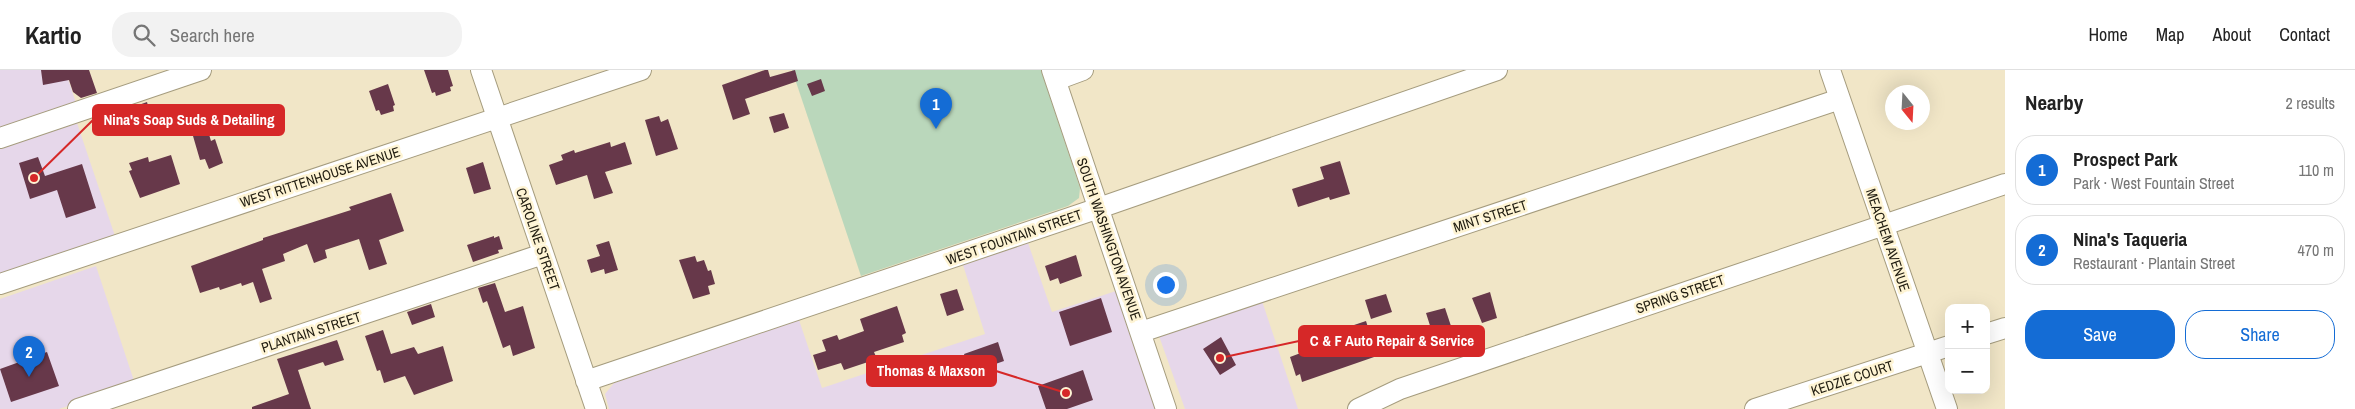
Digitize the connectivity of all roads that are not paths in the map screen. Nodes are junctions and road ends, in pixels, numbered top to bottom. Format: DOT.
graph roads {
  1 [pos="201,70"];
  2 [pos="480,70"];
  3 [pos="641,70"];
  4 [pos="1083,70"];
  5 [pos="1497,70"];
  6 [pos="1830,70"];
  7 [pos="1054,75"];
  8 [pos="1840,99"];
  9 [pos="497,119"];
  10 [pos="0,138"];
  11 [pos="2005,184"];
  12 [pos="1099,208"];
  13 [pos="1882,225"];
  14 [pos="543,254"];
  15 [pos="0,284"];
  16 [pos="2005,328"];
  17 [pos="1141,332"];
  18 [pos="1990,333"];
  19 [pos="1945,347"];
  20 [pos="1927,353"];
  21 [pos="586,381"];
  22 [pos="78,409"];
  23 [pos="596,409"];
  24 [pos="1166,409"];
  25 [pos="1358,409"];
  26 [pos="1755,409"];
  27 [pos="1947,409"];
  1 -- 10 [label="street"];
  2 -- 9 [label="street, CAROLINE STREET"];
  3 -- 9 [label="street, WEST RITTENHOUSE AVENUE"];
  4 -- 7 [label="street"];
  5 -- 12 [label="street, WEST FOUNTAIN STREET"];
  6 -- 8 [label="street, MEACHEM AVENUE"];
  7 -- 12 [label="street, SOUTH WASHINGTON AVENUE"];
  8 -- 13 [label="street, MEACHEM AVENUE"];
  8 -- 17 [label="street, MINT STREET"];
  9 -- 14 [label="street, CAROLINE STREET"];
  9 -- 15 [label="street, WEST RITTENHOUSE AVENUE"];
  11 -- 13 [label="street, SPRING STREET"];
  12 -- 17 [label="street, SOUTH WASHINGTON AVENUE"];
  12 -- 21 [label="street, WEST FOUNTAIN STREET"];
  13 -- 20 [label="street, MEACHEM AVENUE"];
  13 -- 25 [label="street, SPRING STREET"];
  14 -- 21 [label="street, CAROLINE STREET"];
  14 -- 22 [label="street, PLANTAIN STREET"];
  16 -- 18 [label="street"];
  17 -- 24 [label="street, SOUTH WASHINGTON AVENUE"];
  19 -- 20 [label="street, KEDZIE COURT"];
  20 -- 26 [label="street, KEDZIE COURT"];
  20 -- 27 [label="street, MEACHEM AVENUE"];
  21 -- 23 [label="street, CAROLINE STREET"];
}
